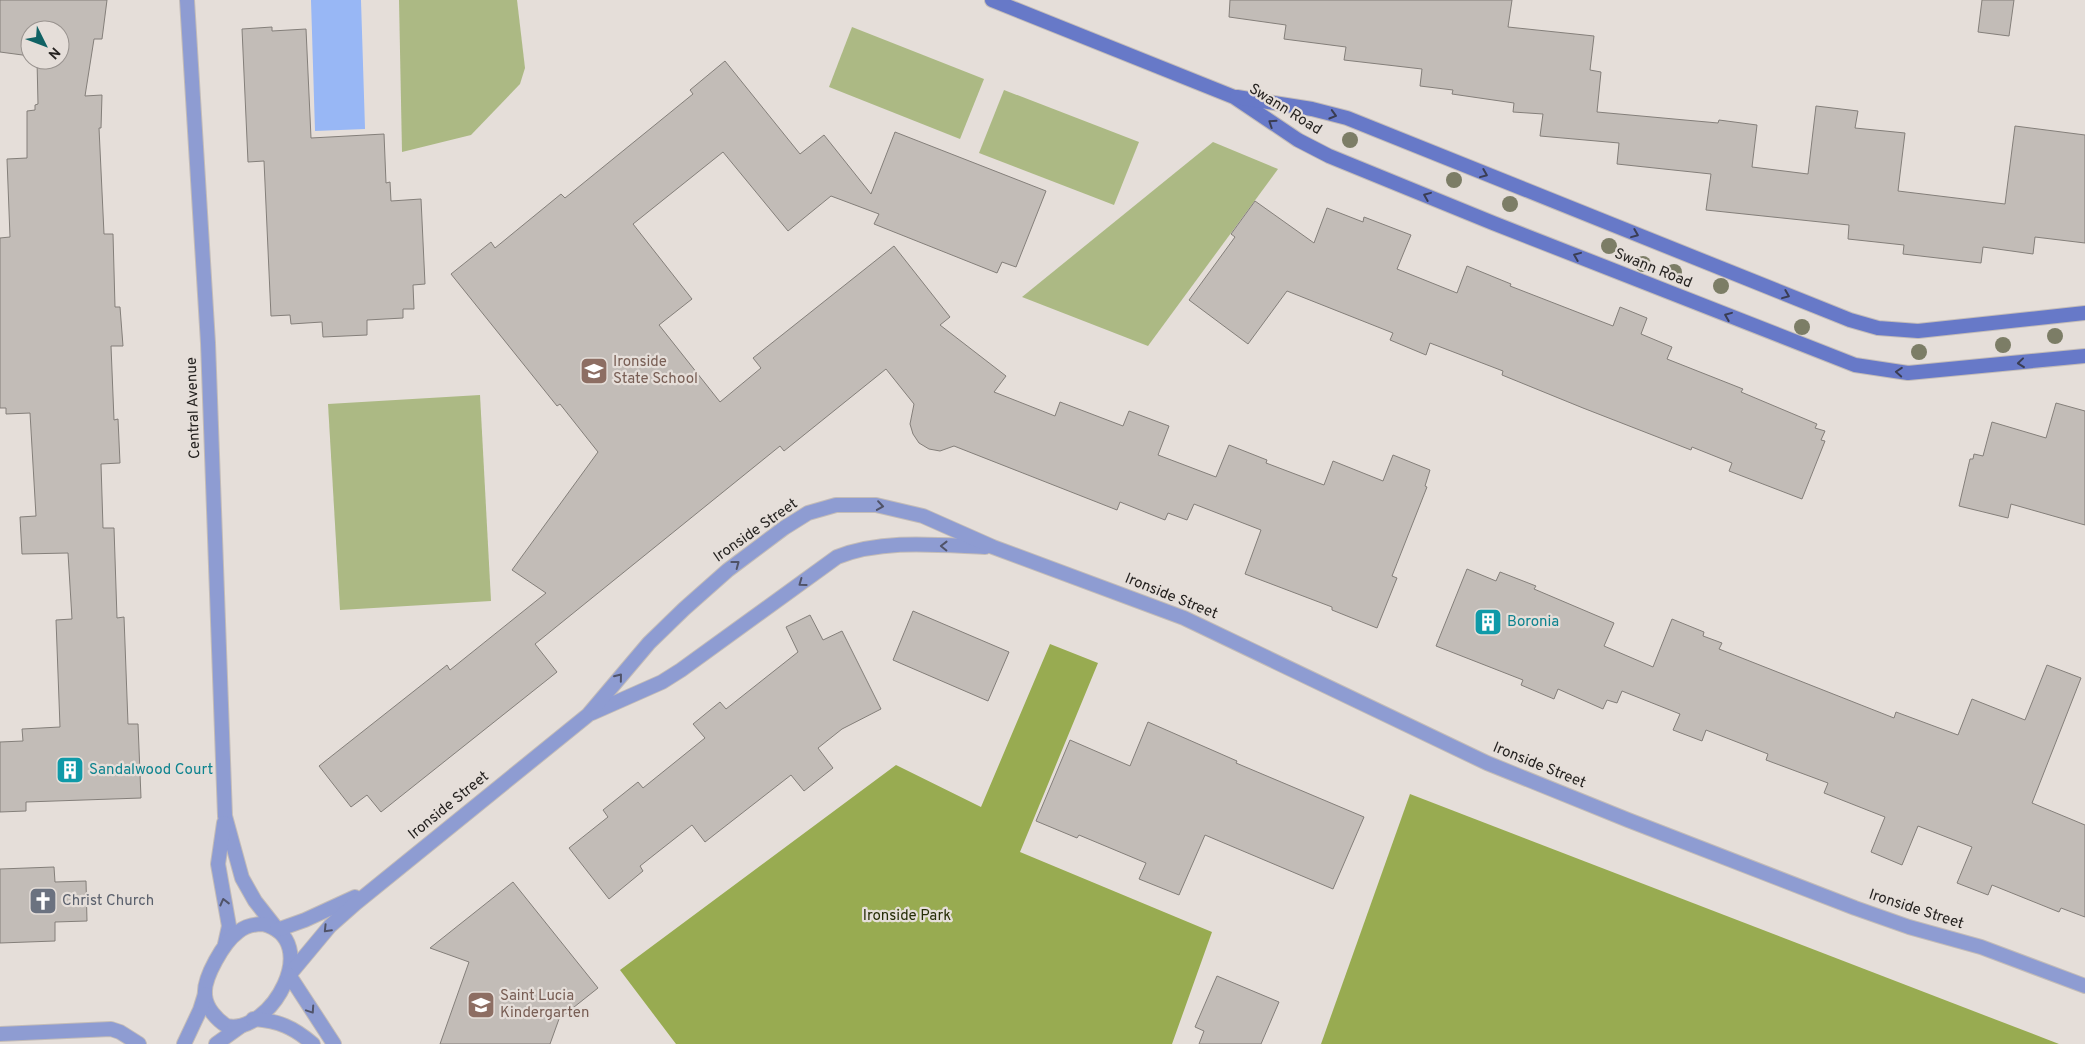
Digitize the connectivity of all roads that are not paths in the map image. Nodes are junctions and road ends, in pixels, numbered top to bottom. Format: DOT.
graph roads {
  1 [pos="187,0"];
  2 [pos="992,0"];
  3 [pos="1234,97"];
  4 [pos="2085,313"];
  5 [pos="2085,356"];
  6 [pos="993,547"];
  7 [pos="588,715"];
  8 [pos="226,816"];
  9 [pos="377,885"];
  10 [pos="277,929"];
  11 [pos="222,950"];
  12 [pos="290,975"];
  13 [pos="2085,986"];
  14 [pos="205,993"];
  15 [pos="247,1022"];
  16 [pos="0,1034"];
  17 [pos="139,1044"];
  18 [pos="184,1044"];
  19 [pos="216,1044"];
  20 [pos="313,1044"];
  21 [pos="334,1044"];
  1 -- 8 [label="street, Central Avenue"];
  2 -- 3 [label="main road, Swann Road"];
  3 -- 4 [label="main road, Swann Road, one-way"];
  5 -- 3 [label="main road, Swann Road, one-way"];
  6 -- 7 [label="street, Ironside Street, one-way"];
  7 -- 6 [label="street, Ironside Street, one-way"];
  6 -- 13 [label="street, Ironside Street"];
  7 -- 9 [label="street, Ironside Street"];
  8 -- 10 [label="street, Central Avenue"];
  11 -- 8 [label="street, Central Avenue, one-way"];
  9 -- 10 [label="street, Ironside Street"];
  9 -- 12 [label="street, Ironside Street, one-way"];
  10 -- 11 [label="street, Central Avenue"];
  10 -- 12 [label="street, Central Avenue"];
  11 -- 14 [label="street, Central Avenue"];
  12 -- 15 [label="street"];
  12 -- 21 [label="street, one-way"];
  14 -- 15 [label="street"];
  14 -- 18 [label="street, Central Avenue"];
  15 -- 19 [label="street"];
  15 -- 20 [label="street"];
  16 -- 17 [label="street"];
}
